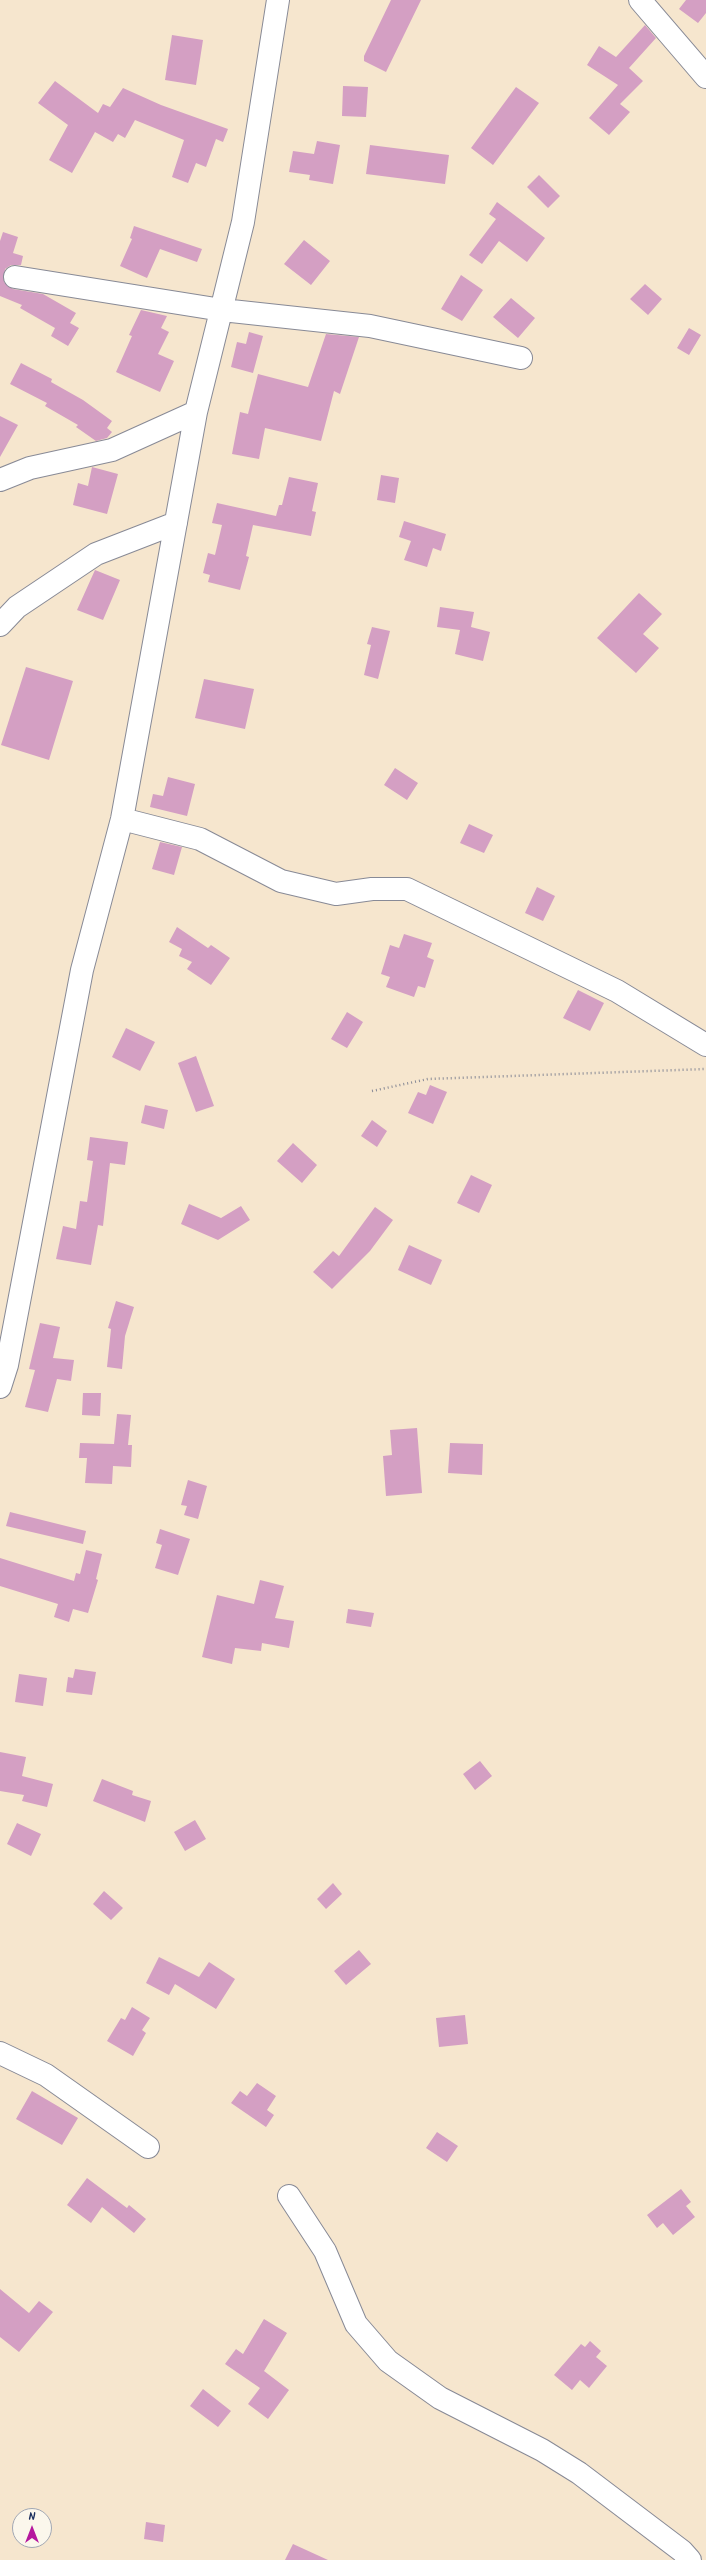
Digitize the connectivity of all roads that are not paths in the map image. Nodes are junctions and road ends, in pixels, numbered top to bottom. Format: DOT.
graph roads {
  1 [pos="278,0"];
  2 [pos="640,0"];
  3 [pos="706,77"];
  4 [pos="15,277"];
  5 [pos="222,310"];
  6 [pos="522,358"];
  7 [pos="196,412"];
  8 [pos="0,480"];
  9 [pos="176,523"];
  10 [pos="0,625"];
  11 [pos="122,819"];
  12 [pos="706,1046"];
  13 [pos="0,1387"];
  14 [pos="0,2053"];
  15 [pos="148,2147"];
  16 [pos="289,2196"];
  17 [pos="690,2560"];
  1 -- 5 [label="street"];
  2 -- 3 [label="street"];
  4 -- 5 [label="street"];
  5 -- 6 [label="street"];
  5 -- 7 [label="street"];
  7 -- 8 [label="street"];
  7 -- 9 [label="street"];
  9 -- 10 [label="street"];
  9 -- 11 [label="street"];
  11 -- 12 [label="street"];
  11 -- 13 [label="street"];
  14 -- 15 [label="street"];
  16 -- 17 [label="street"];
}
